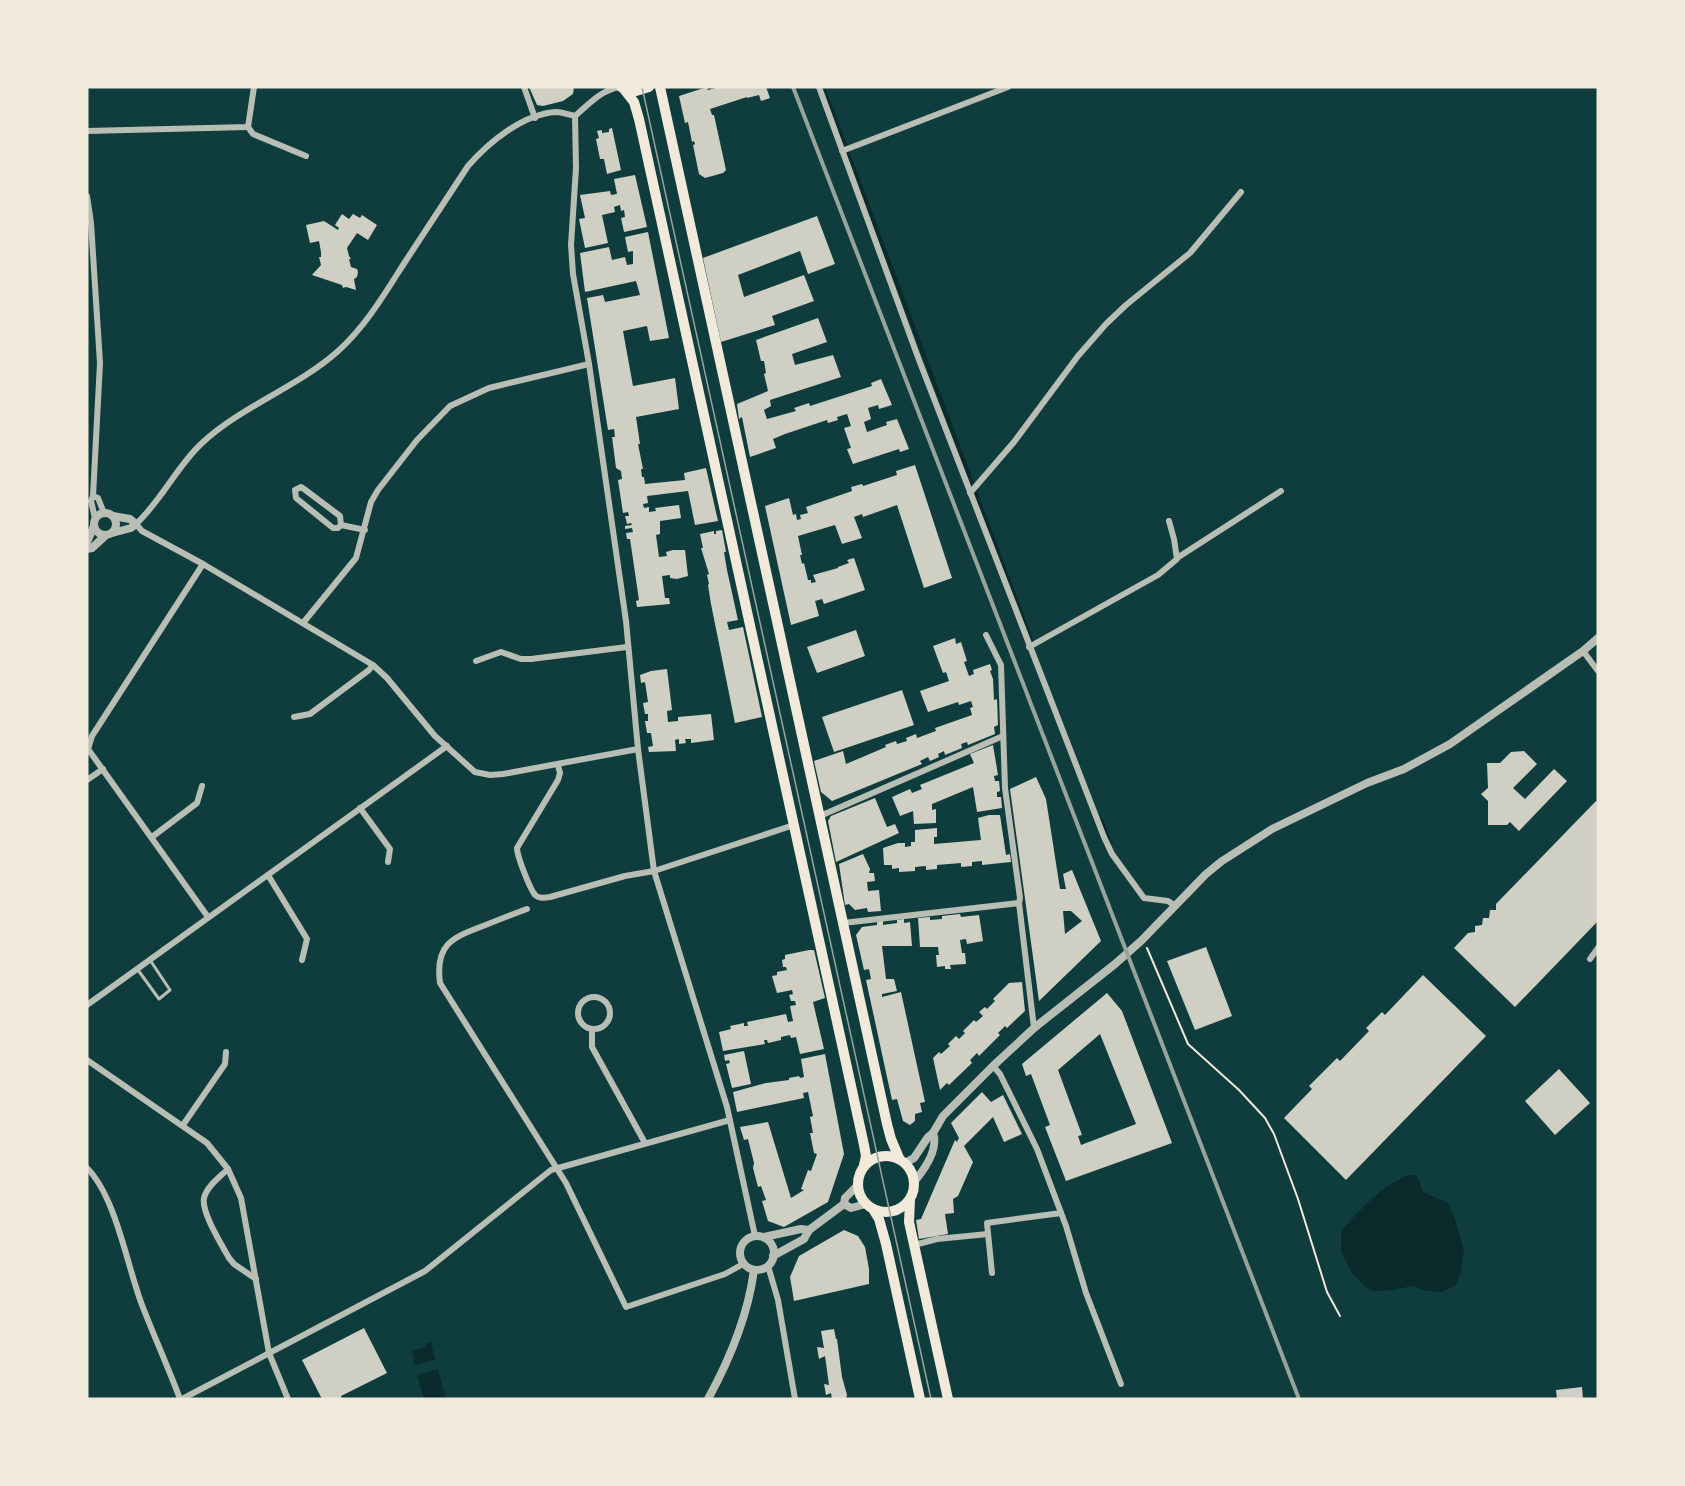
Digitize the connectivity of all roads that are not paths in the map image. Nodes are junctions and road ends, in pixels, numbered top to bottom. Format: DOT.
graph roads {
  1 [pos="254,87"];
  2 [pos="524,87"];
  3 [pos="603,87"];
  4 [pos="622,87"];
  5 [pos="649,87"];
  6 [pos="660,87"];
  7 [pos="819,87"];
  8 [pos="1008,87"];
  9 [pos="600,95"];
  10 [pos="575,116"];
  11 [pos="535,118"];
  12 [pos="248,127"];
  13 [pos="87,131"];
  14 [pos="842,151"];
  15 [pos="306,156"];
  16 [pos="1240,192"];
  17 [pos="87,196"];
  18 [pos="589,364"];
  19 [pos="1281,491"];
  20 [pos="971,492"];
  21 [pos="90,496"];
  22 [pos="109,514"];
  23 [pos="1169,521"];
  24 [pos="94,522"];
  25 [pos="136,524"];
  26 [pos="341,525"];
  27 [pos="365,530"];
  28 [pos="109,534"];
  29 [pos="87,549"];
  30 [pos="1177,558"];
  31 [pos="203,564"];
  32 [pos="303,623"];
  33 [pos="986,635"];
  34 [pos="1598,638"];
  35 [pos="1029,646"];
  36 [pos="627,647"];
  37 [pos="1583,651"];
  38 [pos="476,661"];
  39 [pos="373,665"];
  40 [pos="1598,670"];
  41 [pos="294,717"];
  42 [pos="1003,736"];
  43 [pos="447,746"];
  44 [pos="638,749"];
  45 [pos="88,750"];
  46 [pos="558,765"];
  47 [pos="103,769"];
  48 [pos="87,780"];
  49 [pos="202,786"];
  50 [pos="360,808"];
  51 [pos="820,816"];
  52 [pos="794,825"];
  53 [pos="152,837"];
  54 [pos="388,862"];
  55 [pos="654,871"];
  56 [pos="268,875"];
  57 [pos="1019,903"];
  58 [pos="1174,905"];
  59 [pos="528,909"];
  60 [pos="208,917"];
  61 [pos="843,922"];
  62 [pos="1598,948"];
  63 [pos="1590,959"];
  64 [pos="150,960"];
  65 [pos="302,960"];
  66 [pos="137,968"];
  67 [pos="87,1005"];
  68 [pos="1034,1028"];
  69 [pos="592,1029"];
  70 [pos="226,1052"];
  71 [pos="87,1060"];
  72 [pos="993,1066"];
  73 [pos="730,1120"];
  74 [pos="183,1125"];
  75 [pos="933,1133"];
  76 [pos="645,1143"];
  77 [pos="902,1160"];
  78 [pos="864,1166"];
  79 [pos="556,1167"];
  80 [pos="87,1168"];
  81 [pos="228,1169"];
  82 [pos="914,1182"];
  83 [pos="858,1185"];
  84 [pos="910,1200"];
  85 [pos="844,1204"];
  86 [pos="869,1206"];
  87 [pos="1061,1213"];
  88 [pos="809,1230"];
  89 [pos="988,1234"];
  90 [pos="759,1237"];
  91 [pos="914,1245"];
  92 [pos="773,1256"];
  93 [pos="743,1264"];
  94 [pos="768,1266"];
  95 [pos="754,1270"];
  96 [pos="992,1273"];
  97 [pos="256,1279"];
  98 [pos="269,1353"];
  99 [pos="1121,1384"];
  100 [pos="713,1397"];
  101 [pos="181,1399"];
  102 [pos="288,1399"];
  103 [pos="795,1399"];
  104 [pos="920,1399"];
  105 [pos="948,1399"];
  1 -- 12 [label="street"];
  2 -- 11 [label="street"];
  3 -- 9 [label="street"];
  4 -- 5 [label="main road"];
  4 -- 9 [label="street"];
  4 -- 52 [label="main road"];
  6 -- 51 [label="main road"];
  7 -- 14 [label="street"];
  8 -- 14 [label="street"];
  9 -- 10 [label="street"];
  10 -- 11 [label="street"];
  10 -- 18 [label="street"];
  11 -- 25 [label="street"];
  12 -- 13 [label="street"];
  12 -- 15 [label="street"];
  14 -- 20 [label="street"];
  16 -- 20 [label="street"];
  17 -- 21 [label="street"];
  18 -- 27 [label="street"];
  18 -- 36 [label="street"];
  19 -- 30 [label="street"];
  20 -- 35 [label="street"];
  21 -- 22 [label="street"];
  21 -- 24 [label="street"];
  22 -- 24 [label="street"];
  22 -- 25 [label="street"];
  22 -- 28 [label="street"];
  23 -- 30 [label="street"];
  24 -- 28 [label="street"];
  24 -- 29 [label="street"];
  25 -- 28 [label="street"];
  25 -- 31 [label="street"];
  26 -- 26 [label="street"];
  26 -- 27 [label="street"];
  27 -- 32 [label="street"];
  28 -- 29 [label="street"];
  30 -- 35 [label="street"];
  31 -- 32 [label="street"];
  31 -- 45 [label="street"];
  32 -- 39 [label="street"];
  33 -- 42 [label="street"];
  34 -- 37 [label="street"];
  35 -- 58 [label="street"];
  36 -- 38 [label="street"];
  36 -- 44 [label="street"];
  37 -- 40 [label="street"];
  37 -- 58 [label="street"];
  39 -- 41 [label="street"];
  39 -- 43 [label="street"];
  42 -- 51 [label="street"];
  42 -- 57 [label="street"];
  43 -- 46 [label="street"];
  43 -- 50 [label="street"];
  44 -- 46 [label="street"];
  44 -- 55 [label="street"];
  45 -- 47 [label="street"];
  46 -- 55 [label="street"];
  47 -- 48 [label="street"];
  47 -- 53 [label="street"];
  49 -- 53 [label="street"];
  50 -- 54 [label="street"];
  50 -- 56 [label="street"];
  51 -- 61 [label="main road"];
  52 -- 55 [label="street"];
  52 -- 78 [label="main road"];
  53 -- 60 [label="street"];
  55 -- 73 [label="street"];
  56 -- 60 [label="street"];
  56 -- 65 [label="street"];
  57 -- 61 [label="street"];
  57 -- 68 [label="street"];
  58 -- 68 [label="street"];
  59 -- 79 [label="street"];
  60 -- 64 [label="street"];
  61 -- 77 [label="main road"];
  62 -- 63 [label="street"];
  64 -- 66 [label="street"];
  64 -- 66 [label="lane"];
  66 -- 67 [label="street"];
  68 -- 72 [label="street"];
  69 -- 69 [label="street"];
  69 -- 76 [label="street"];
  70 -- 74 [label="street"];
  71 -- 74 [label="street"];
  72 -- 75 [label="street"];
  72 -- 87 [label="street"];
  73 -- 76 [label="street"];
  73 -- 90 [label="street"];
  74 -- 81 [label="street"];
  75 -- 77 [label="street"];
  75 -- 82 [label="street"];
  76 -- 79 [label="street"];
  77 -- 78 [label="main road"];
  77 -- 82 [label="main road"];
  78 -- 83 [label="main road"];
  79 -- 93 [label="street"];
  79 -- 98 [label="street"];
  80 -- 101 [label="street"];
  81 -- 97 [label="street"];
  81 -- 97 [label="street"];
  82 -- 84 [label="main road"];
  83 -- 85 [label="street"];
  83 -- 86 [label="main road"];
  84 -- 86 [label="main road"];
  84 -- 91 [label="main road"];
  85 -- 86 [label="street"];
  85 -- 88 [label="street"];
  86 -- 104 [label="main road"];
  87 -- 89 [label="street"];
  87 -- 99 [label="street"];
  88 -- 90 [label="street"];
  88 -- 92 [label="street"];
  89 -- 91 [label="street"];
  89 -- 96 [label="street"];
  90 -- 92 [label="street"];
  90 -- 93 [label="street"];
  91 -- 105 [label="main road"];
  92 -- 94 [label="street"];
  93 -- 95 [label="street"];
  94 -- 95 [label="street"];
  94 -- 103 [label="street"];
  95 -- 100 [label="street"];
  97 -- 98 [label="street"];
  98 -- 101 [label="street"];
  98 -- 102 [label="street"];
}
